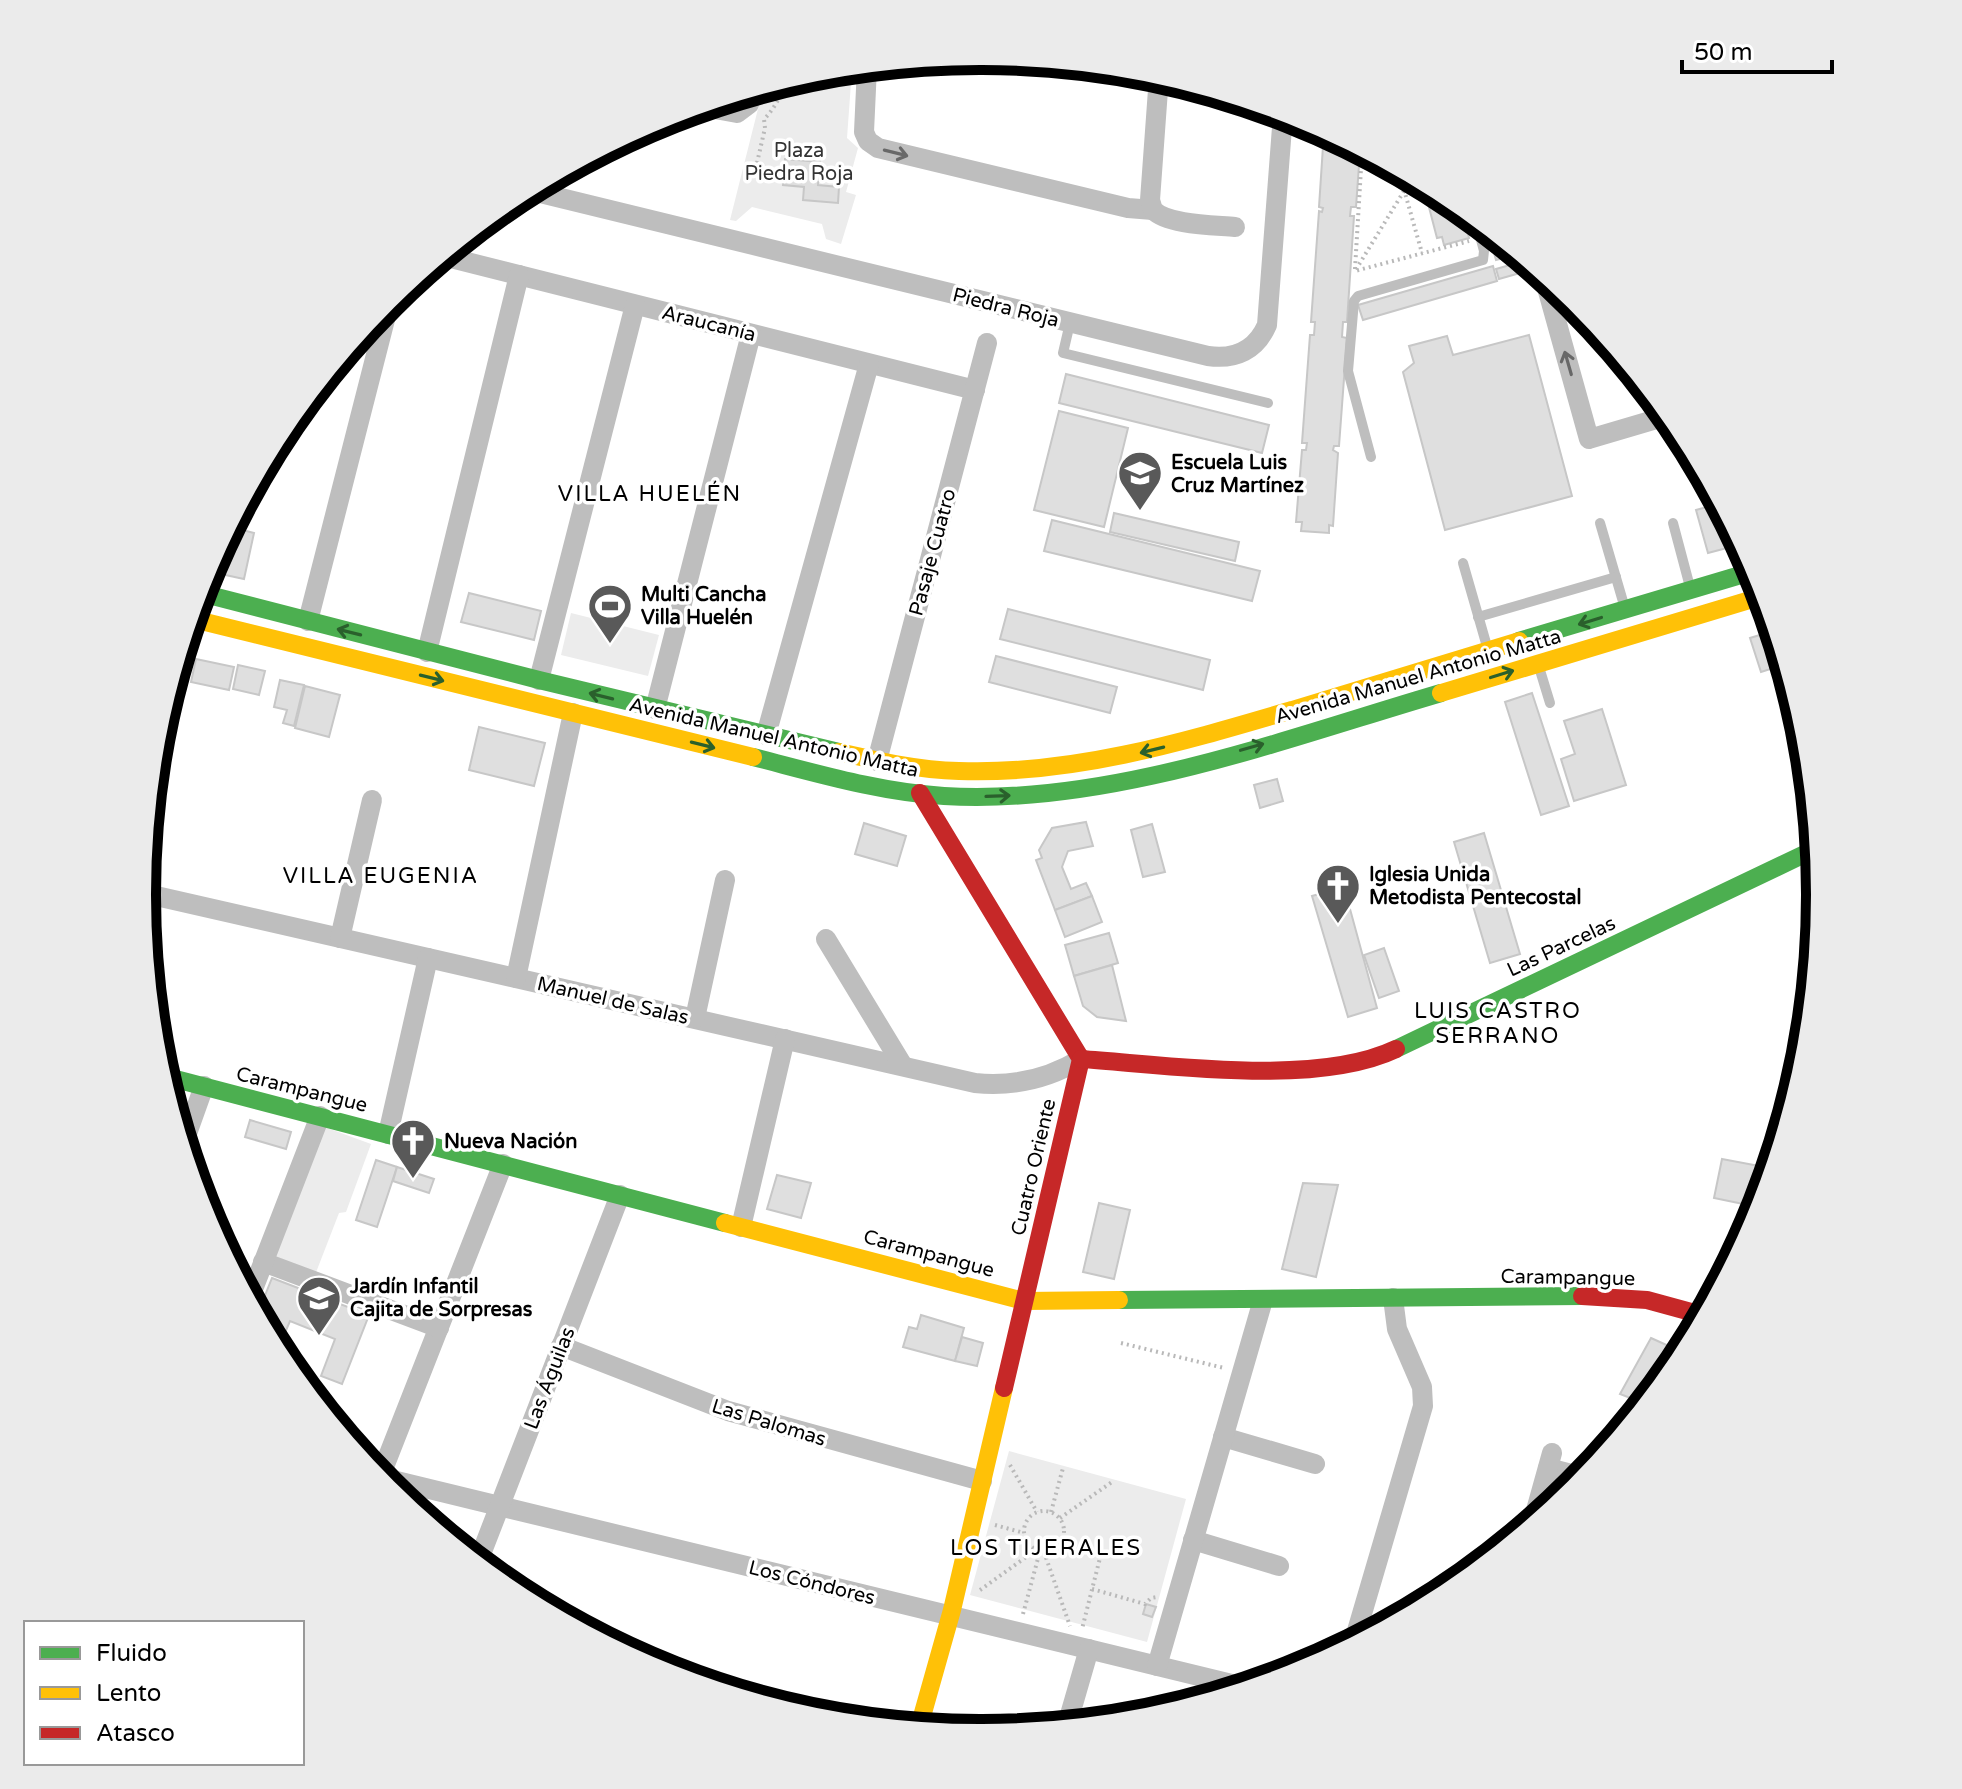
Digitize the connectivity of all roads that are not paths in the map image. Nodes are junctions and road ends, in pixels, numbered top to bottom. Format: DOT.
graph roads {
  1 [pos="866,78"];
  2 [pos="1158,90"];
  3 [pos="749,104"];
  4 [pos="726,111"];
  5 [pos="1282,127"];
  6 [pos="546,194"];
  7 [pos="1153,210"];
  8 [pos="1235,227"];
  9 [pos="1481,238"];
  10 [pos="456,259"];
  11 [pos="519,275"];
  12 [pos="1550,298"];
  13 [pos="635,305"];
  14 [pos="1070,323"];
  15 [pos="383,327"];
  16 [pos="751,334"];
  17 [pos="987,343"];
  18 [pos="869,364"];
  19 [pos="975,390"];
  20 [pos="1268,403"];
  21 [pos="1655,420"];
  22 [pos="1371,457"];
  23 [pos="1600,523"];
  24 [pos="1673,523"];
  25 [pos="1463,563"];
  26 [pos="1741,575"];
  27 [pos="1616,577"];
  28 [pos="1691,591"];
  29 [pos="213,596"];
  30 [pos="1751,600"];
  31 [pos="1626,611"];
  32 [pos="1478,617"];
  33 [pos="203,621"];
  34 [pos="308,621"];
  35 [pos="427,652"];
  36 [pos="1488,652"];
  37 [pos="1538,663"];
  38 [pos="539,680"];
  39 [pos="1550,703"];
  40 [pos="655,709"];
  41 [pos="573,713"];
  42 [pos="766,735"];
  43 [pos="886,763"];
  44 [pos="920,793"];
  45 [pos="372,800"];
  46 [pos="1804,854"];
  47 [pos="725,880"];
  48 [pos="156,896"];
  49 [pos="340,938"];
  50 [pos="826,939"];
  51 [pos="428,958"];
  52 [pos="516,978"];
  53 [pos="695,1018"];
  54 [pos="785,1039"];
  55 [pos="1081,1059"];
  56 [pos="903,1066"];
  57 [pos="178,1080"];
  58 [pos="204,1086"];
  59 [pos="320,1116"];
  60 [pos="190,1125"];
  61 [pos="388,1134"];
  62 [pos="503,1164"];
  63 [pos="620,1195"];
  64 [pos="741,1227"];
  65 [pos="263,1262"];
  66 [pos="255,1284"];
  67 [pos="1393,1298"];
  68 [pos="1263,1300"];
  69 [pos="1024,1301"];
  70 [pos="1692,1312"];
  71 [pos="439,1328"];
  72 [pos="561,1346"];
  73 [pos="1223,1437"];
  74 [pos="385,1464"];
  75 [pos="1315,1464"];
  76 [pos="1571,1471"];
  77 [pos="982,1481"];
  78 [pos="403,1483"];
  79 [pos="1538,1502"];
  80 [pos="500,1506"];
  81 [pos="1193,1540"];
  82 [pos="482,1551"];
  83 [pos="1279,1566"];
  84 [pos="951,1613"];
  85 [pos="1358,1628"];
  86 [pos="1083,1648"];
  87 [pos="1157,1666"];
  88 [pos="1209,1686"];
  89 [pos="1069,1714"];
  90 [pos="922,1717"];
  1 -- 7 [label="street, one-way"];
  2 -- 7 [label="street"];
  3 -- 4 [label="street"];
  5 -- 14 [label="street, Piedra Roja"];
  6 -- 14 [label="street, Piedra Roja"];
  7 -- 8 [label="street"];
  9 -- 22 [label="lane"];
  10 -- 11 [label="street, Araucanía"];
  11 -- 13 [label="street, Araucanía"];
  11 -- 35 [label="street"];
  21 -- 12 [label="street, one-way"];
  13 -- 16 [label="street, Araucanía"];
  13 -- 38 [label="street"];
  14 -- 20 [label="lane"];
  15 -- 34 [label="street"];
  16 -- 18 [label="street, Araucanía"];
  16 -- 40 [label="street"];
  17 -- 19 [label="street, Pasaje Cuatro"];
  18 -- 19 [label="street, Araucanía"];
  18 -- 42 [label="street"];
  19 -- 43 [label="street, Pasaje Cuatro"];
  23 -- 27 [label="lane"];
  24 -- 28 [label="lane"];
  25 -- 32 [label="lane"];
  26 -- 28 [label="street, Avenida Manuel Antonio Matta"];
  27 -- 31 [label="lane"];
  27 -- 32 [label="lane"];
  28 -- 31 [label="street, Avenida Manuel Antonio Matta"];
  29 -- 34 [label="street, Avenida Manuel Antonio Matta"];
  30 -- 37 [label="street, Avenida Manuel Antonio Matta"];
  31 -- 36 [label="street, Avenida Manuel Antonio Matta, one-way"];
  32 -- 36 [label="lane"];
  33 -- 41 [label="street, Avenida Manuel Antonio Matta, one-way"];
  35 -- 34 [label="street, Avenida Manuel Antonio Matta, one-way"];
  35 -- 38 [label="street, Avenida Manuel Antonio Matta"];
  36 -- 43 [label="street, Avenida Manuel Antonio Matta, one-way"];
  37 -- 39 [label="lane"];
  44 -- 37 [label="street, Avenida Manuel Antonio Matta, one-way"];
  40 -- 38 [label="street, Avenida Manuel Antonio Matta, one-way"];
  40 -- 42 [label="street, Avenida Manuel Antonio Matta"];
  41 -- 44 [label="street, Avenida Manuel Antonio Matta, one-way"];
  41 -- 52 [label="street"];
  42 -- 43 [label="street, Avenida Manuel Antonio Matta"];
  43 -- 44 [label="street"];
  44 -- 55 [label="street"];
  45 -- 49 [label="street"];
  46 -- 55 [label="street, Las Parcelas"];
  47 -- 53 [label="street"];
  48 -- 49 [label="street, Manuel de Salas"];
  49 -- 51 [label="street, Manuel de Salas"];
  50 -- 56 [label="street"];
  51 -- 52 [label="street, Manuel de Salas"];
  51 -- 61 [label="street"];
  52 -- 53 [label="street, Manuel de Salas"];
  53 -- 54 [label="street, Manuel de Salas"];
  54 -- 56 [label="street, Manuel de Salas"];
  54 -- 64 [label="street"];
  55 -- 56 [label="street, Manuel de Salas"];
  55 -- 69 [label="street, Cuatro Oriente"];
  57 -- 58 [label="street, Carampangue"];
  58 -- 59 [label="street, Carampangue"];
  58 -- 60 [label="street"];
  59 -- 61 [label="street, Carampangue"];
  59 -- 65 [label="street"];
  61 -- 62 [label="street, Carampangue"];
  62 -- 63 [label="street, Carampangue"];
  62 -- 71 [label="street"];
  63 -- 64 [label="street, Carampangue"];
  63 -- 72 [label="street, Las Águilas"];
  64 -- 69 [label="street, Carampangue"];
  65 -- 66 [label="street"];
  65 -- 71 [label="street"];
  67 -- 68 [label="street, Carampangue"];
  67 -- 70 [label="street, Carampangue"];
  67 -- 85 [label="street"];
  68 -- 69 [label="street, Carampangue"];
  68 -- 73 [label="street"];
  69 -- 77 [label="street, Cuatro Oriente"];
  71 -- 74 [label="street"];
  72 -- 77 [label="street, Las Palomas"];
  72 -- 80 [label="street, Las Águilas"];
  73 -- 75 [label="street"];
  73 -- 81 [label="street"];
  76 -- 79 [label="street"];
  77 -- 84 [label="street, Cuatro Oriente"];
  78 -- 80 [label="street, Los Cóndores"];
  80 -- 82 [label="street, Las Águilas"];
  80 -- 84 [label="street, Los Cóndores"];
  81 -- 83 [label="street"];
  81 -- 87 [label="street"];
  84 -- 86 [label="street, Los Cóndores"];
  84 -- 90 [label="street, Cuatro Oriente"];
  86 -- 87 [label="street, Los Cóndores"];
  86 -- 89 [label="street"];
  87 -- 88 [label="street, Los Cóndores"];
}
